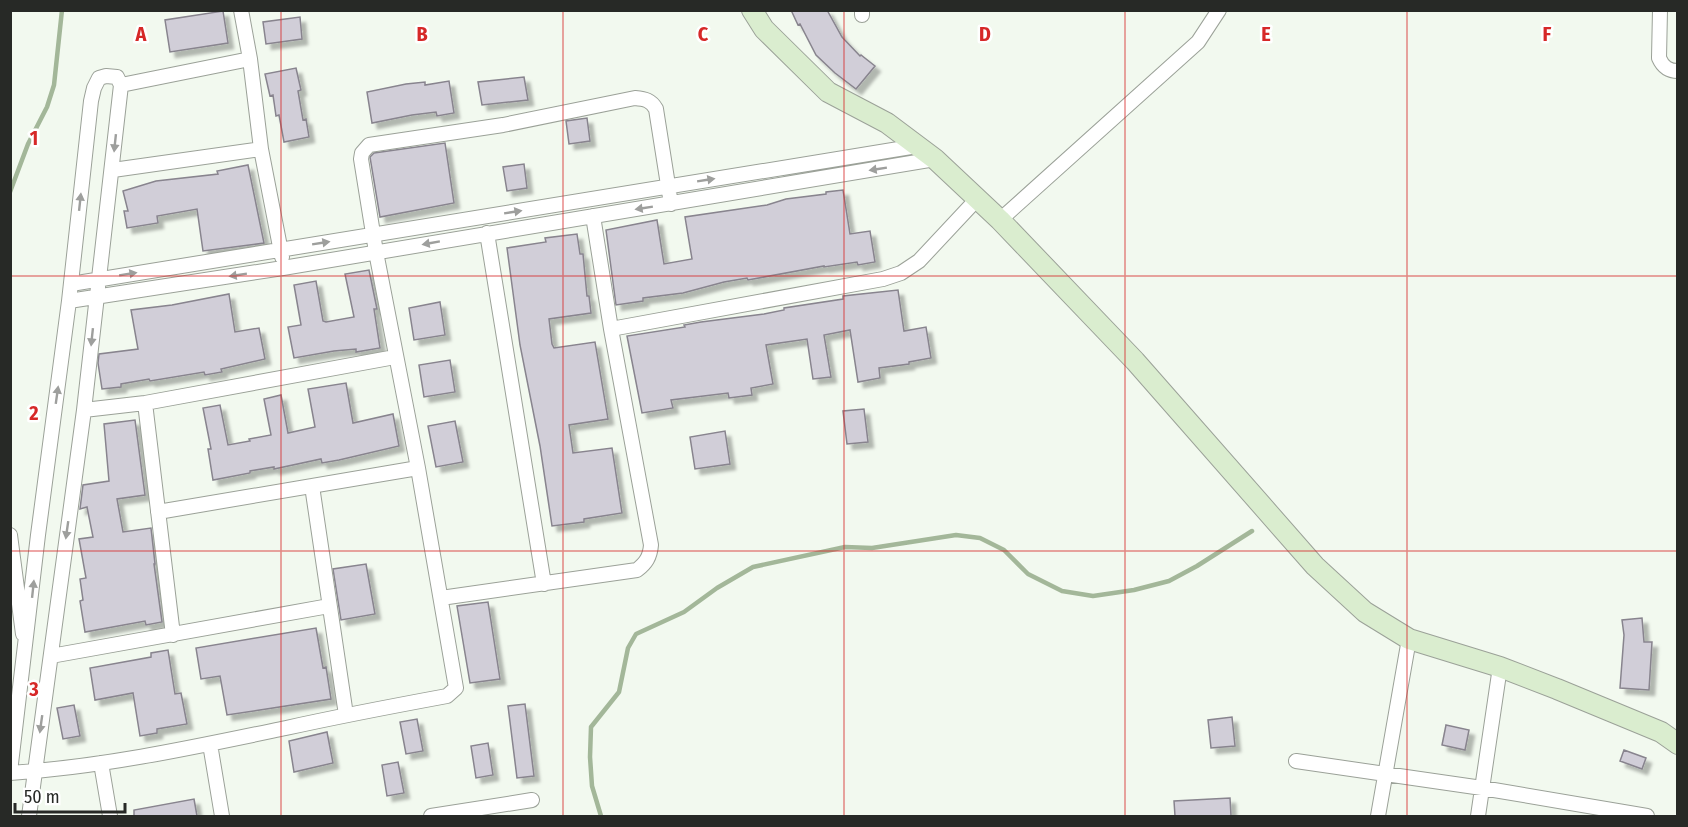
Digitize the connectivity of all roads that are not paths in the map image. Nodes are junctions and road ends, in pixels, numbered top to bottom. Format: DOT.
graph roads {
  1 [pos="241,10"];
  2 [pos="752,10"];
  3 [pos="1220,10"];
  4 [pos="1660,10"];
  5 [pos="250,59"];
  6 [pos="1677,71"];
  7 [pos="121,85"];
  8 [pos="917,146"];
  9 [pos="261,149"];
  10 [pos="935,159"];
  11 [pos="113,170"];
  12 [pos="669,186"];
  13 [pos="977,199"];
  14 [pos="671,204"];
  15 [pos="593,216"];
  16 [pos="1000,220"];
  17 [pos="488,233"];
  18 [pos="374,234"];
  19 [pos="281,250"];
  20 [pos="376,252"];
  21 [pos="284,268"];
  22 [pos="99,279"];
  23 [pos="70,284"];
  24 [pos="96,298"];
  25 [pos="69,301"];
  26 [pos="611,329"];
  27 [pos="395,357"];
  28 [pos="145,403"];
  29 [pos="84,410"];
  30 [pos="418,468"];
  31 [pos="312,486"];
  32 [pos="158,512"];
  33 [pos="10,535"];
  34 [pos="544,584"];
  35 [pos="441,598"];
  36 [pos="329,606"];
  37 [pos="173,635"];
  38 [pos="1410,639"];
  39 [pos="51,656"];
  40 [pos="25,657"];
  41 [pos="1500,667"];
  42 [pos="346,715"];
  43 [pos="210,744"];
  44 [pos="1677,744"];
  45 [pos="1296,761"];
  46 [pos="101,764"];
  47 [pos="35,771"];
  48 [pos="10,772"];
  49 [pos="1386,774"];
  50 [pos="1482,788"];
  51 [pos="532,800"];
  52 [pos="1583,811"];
  53 [pos="463,814"];
  54 [pos="29,816"];
  55 [pos="110,816"];
  56 [pos="222,816"];
  57 [pos="431,816"];
  58 [pos="1378,816"];
  59 [pos="1478,816"];
  60 [pos="1647,816"];
  1 -- 5 [label="street"];
  2 -- 8 [label="street"];
  3 -- 16 [label="street"];
  4 -- 6 [label="street"];
  5 -- 7 [label="street"];
  5 -- 9 [label="street"];
  7 -- 11 [label="street, one-way"];
  23 -- 7 [label="street, one-way"];
  8 -- 10 [label="street"];
  12 -- 8 [label="street, one-way"];
  9 -- 11 [label="street"];
  9 -- 19 [label="street"];
  10 -- 13 [label="street"];
  10 -- 14 [label="street, one-way"];
  11 -- 22 [label="street"];
  12 -- 14 [label="street"];
  18 -- 12 [label="street, one-way"];
  12 -- 18 [label="street"];
  13 -- 16 [label="street"];
  13 -- 26 [label="street"];
  14 -- 15 [label="street, one-way"];
  15 -- 17 [label="street"];
  15 -- 26 [label="street"];
  16 -- 38 [label="street"];
  17 -- 20 [label="street, one-way"];
  17 -- 34 [label="street"];
  19 -- 18 [label="street, one-way"];
  18 -- 20 [label="street"];
  19 -- 21 [label="street"];
  22 -- 19 [label="street, one-way"];
  20 -- 21 [label="street"];
  20 -- 27 [label="street"];
  21 -- 24 [label="street, one-way"];
  22 -- 23 [label="street"];
  22 -- 24 [label="street"];
  23 -- 25 [label="street"];
  24 -- 25 [label="street"];
  24 -- 29 [label="street, one-way"];
  40 -- 25 [label="street, one-way"];
  26 -- 34 [label="street"];
  27 -- 28 [label="street"];
  27 -- 30 [label="street"];
  28 -- 29 [label="street"];
  28 -- 32 [label="street"];
  29 -- 39 [label="street, one-way"];
  30 -- 31 [label="street"];
  30 -- 35 [label="street"];
  31 -- 32 [label="street"];
  31 -- 36 [label="street"];
  32 -- 37 [label="street"];
  33 -- 40 [label="street"];
  34 -- 35 [label="street"];
  35 -- 42 [label="street"];
  36 -- 37 [label="street"];
  36 -- 42 [label="street"];
  37 -- 39 [label="street"];
  38 -- 41 [label="street"];
  38 -- 49 [label="street"];
  39 -- 47 [label="street, one-way"];
  40 -- 48 [label="street"];
  41 -- 44 [label="street"];
  41 -- 50 [label="street"];
  42 -- 43 [label="street"];
  43 -- 46 [label="street"];
  43 -- 56 [label="street"];
  45 -- 49 [label="street"];
  46 -- 47 [label="street"];
  46 -- 55 [label="street"];
  47 -- 48 [label="street"];
  47 -- 54 [label="street"];
  49 -- 50 [label="street"];
  49 -- 58 [label="street"];
  50 -- 52 [label="street"];
  50 -- 59 [label="street"];
  51 -- 53 [label="street"];
  52 -- 60 [label="street"];
  53 -- 57 [label="street"];
}
